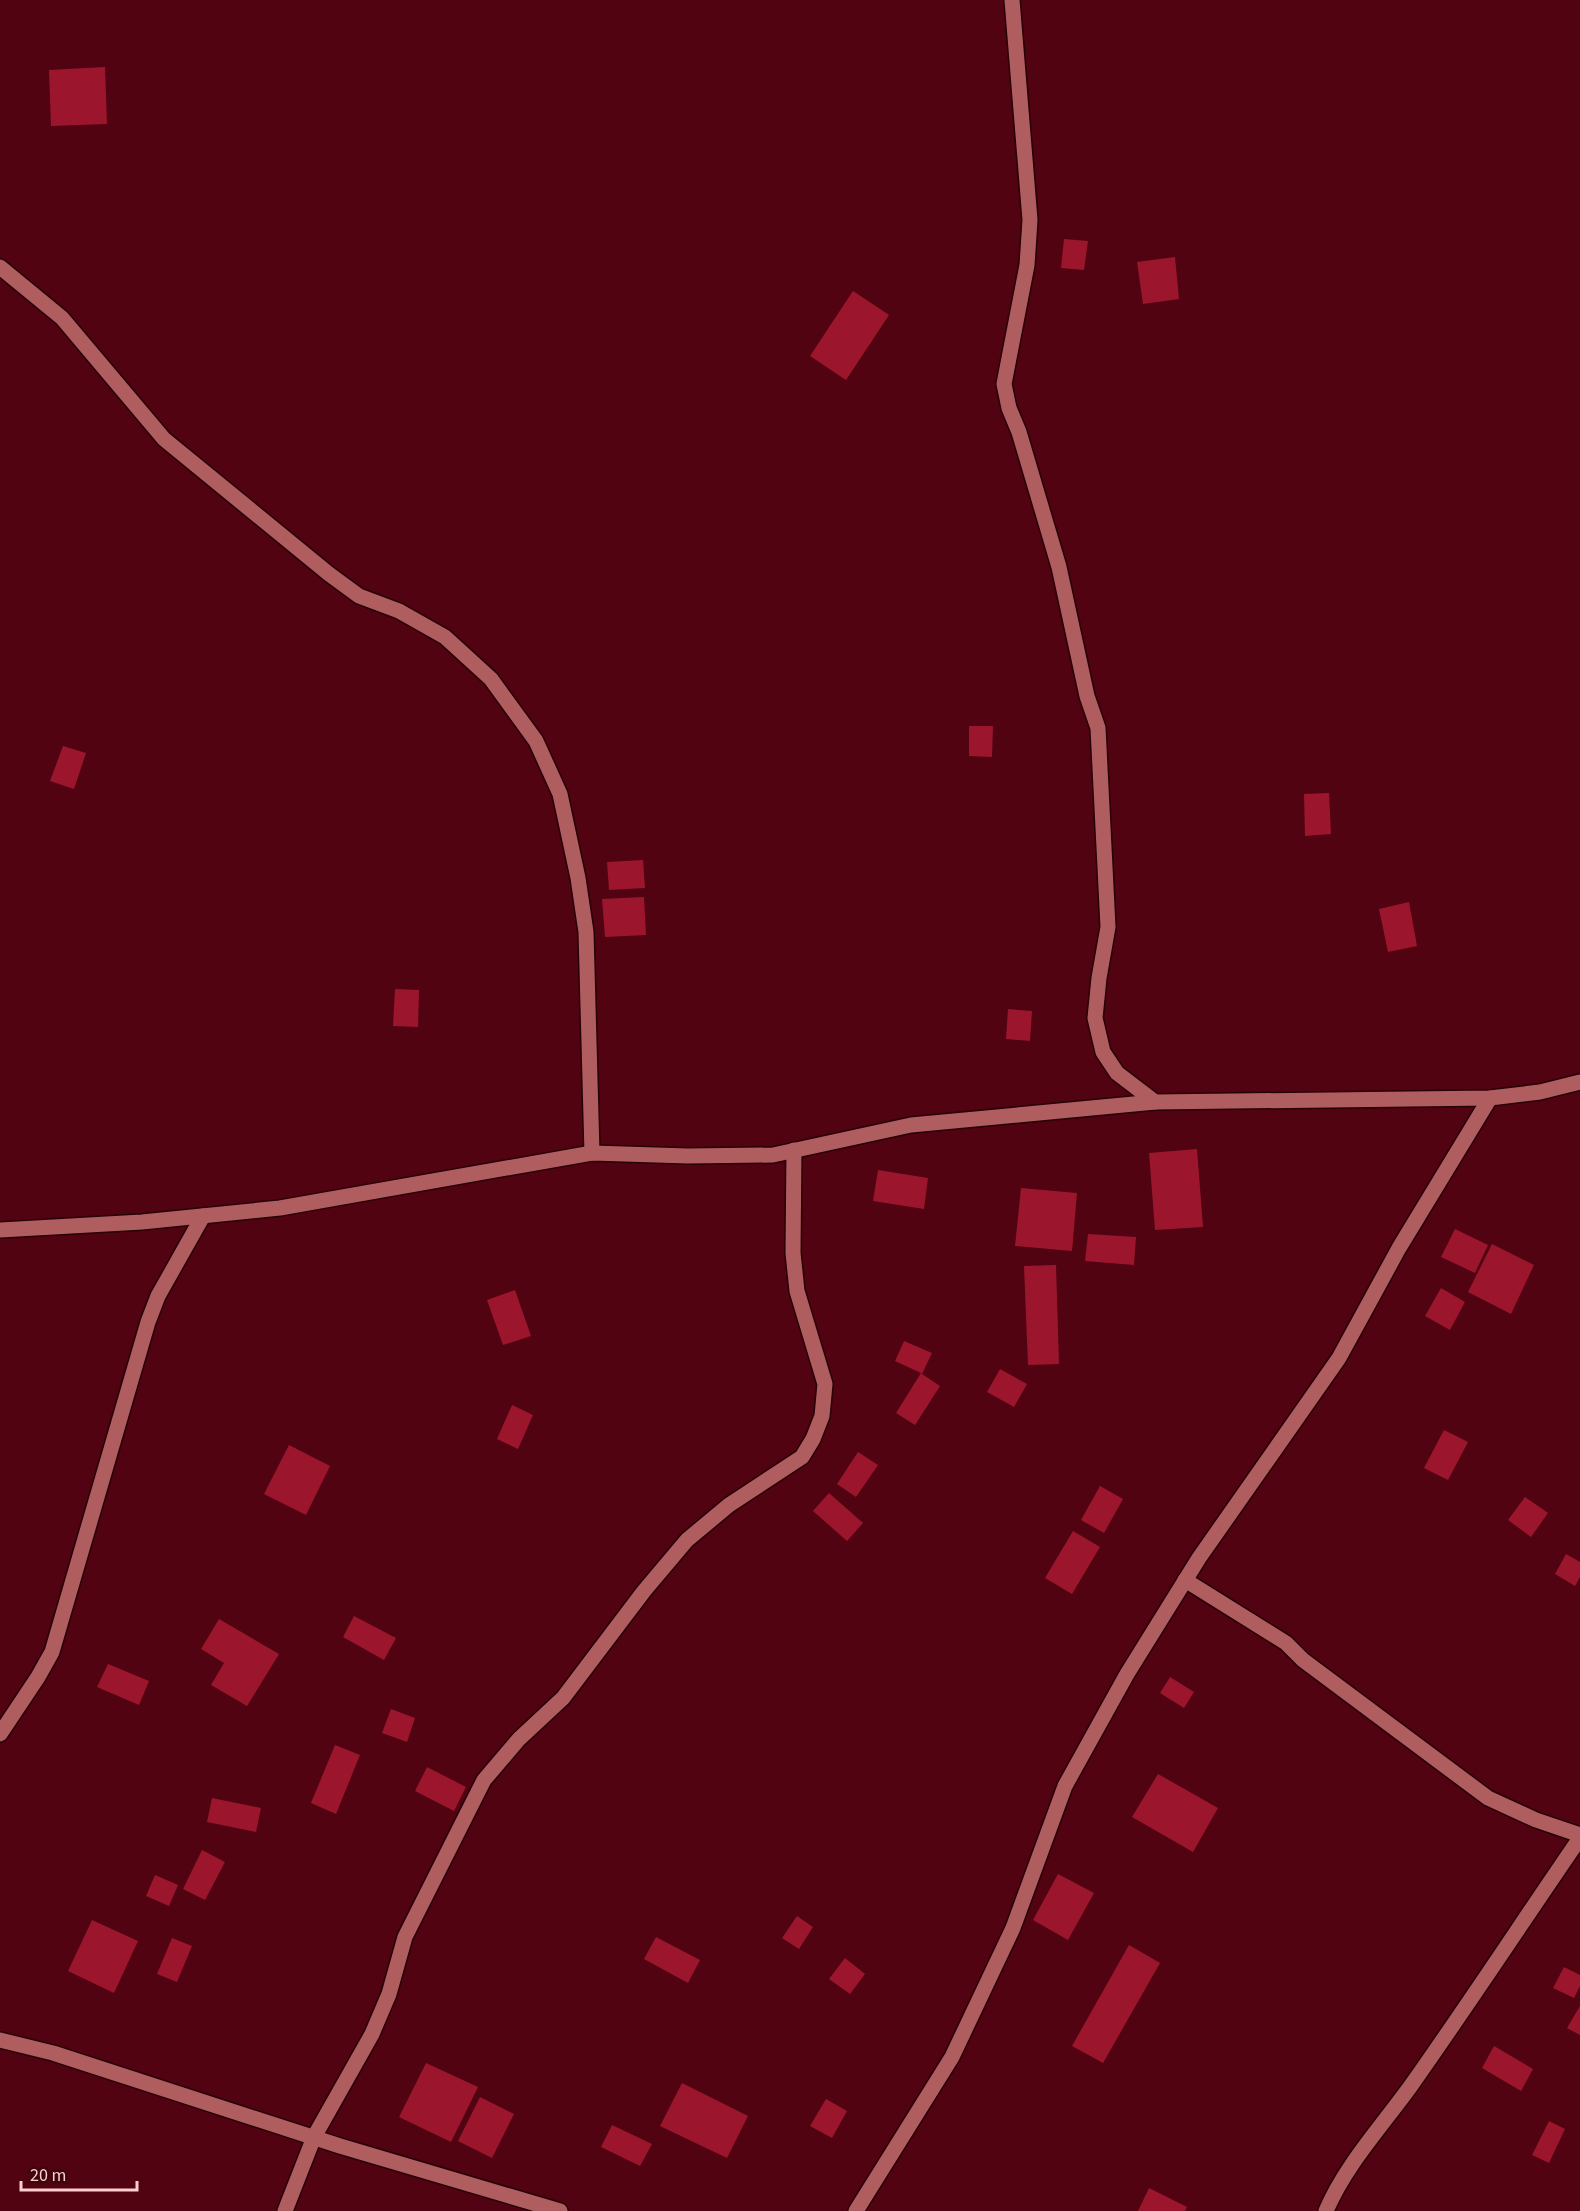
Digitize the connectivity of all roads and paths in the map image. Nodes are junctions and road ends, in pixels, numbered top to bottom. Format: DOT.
graph roads {
  1 [pos="1012,0"];
  2 [pos="0,267"];
  3 [pos="1580,1082"];
  4 [pos="1490,1098"];
  5 [pos="1155,1102"];
  6 [pos="794,1150"];
  7 [pos="592,1153"];
  8 [pos="203,1216"];
  9 [pos="0,1230"];
  10 [pos="1185,1580"];
  11 [pos="0,1734"];
  12 [pos="1580,1837"];
  13 [pos="0,2040"];
  14 [pos="314,2138"];
  15 [pos="285,2211"];
  16 [pos="560,2211"];
  17 [pos="856,2211"];
  18 [pos="1326,2211"];
  1 -- 5 [label="street"];
  2 -- 7 [label="street"];
  3 -- 4 [label="street"];
  4 -- 5 [label="street"];
  4 -- 10 [label="street"];
  5 -- 6 [label="street"];
  6 -- 7 [label="street"];
  6 -- 14 [label="street"];
  7 -- 8 [label="street"];
  8 -- 9 [label="street"];
  8 -- 11 [label="street"];
  10 -- 12 [label="street"];
  10 -- 17 [label="street"];
  12 -- 18 [label="street"];
  13 -- 14 [label="street"];
  14 -- 15 [label="street"];
  14 -- 16 [label="street"];
}
